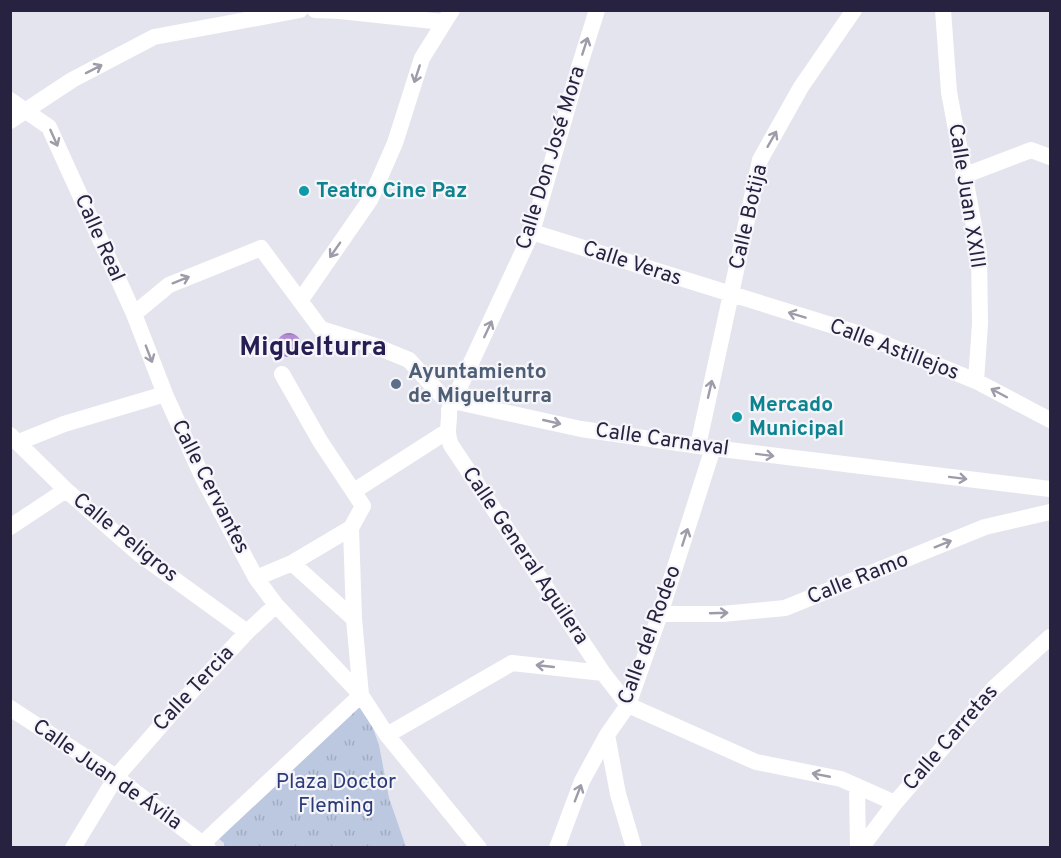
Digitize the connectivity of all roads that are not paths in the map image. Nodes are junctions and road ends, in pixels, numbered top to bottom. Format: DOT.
graph roads {
  1 [pos="300,10"];
  2 [pos="315,10"];
  3 [pos="597,10"];
  4 [pos="854,10"];
  5 [pos="943,10"];
  6 [pos="272,13"];
  7 [pos="447,16"];
  8 [pos="10,100"];
  9 [pos="26,111"];
  10 [pos="10,121"];
  11 [pos="1050,157"];
  12 [pos="963,176"];
  13 [pos="532,232"];
  14 [pos="731,296"];
  15 [pos="300,301"];
  16 [pos="134,314"];
  17 [pos="282,374"];
  18 [pos="976,381"];
  19 [pos="165,394"];
  20 [pos="453,401"];
  21 [pos="1050,420"];
  22 [pos="64,424"];
  23 [pos="10,427"];
  24 [pos="446,432"];
  25 [pos="15,439"];
  26 [pos="705,447"];
  27 [pos="1050,489"];
  28 [pos="66,490"];
  29 [pos="354,491"];
  30 [pos="1050,512"];
  31 [pos="10,527"];
  32 [pos="351,528"];
  33 [pos="292,563"];
  34 [pos="256,578"];
  35 [pos="276,605"];
  36 [pos="660,614"];
  37 [pos="354,619"];
  38 [pos="247,632"];
  39 [pos="1050,637"];
  40 [pos="603,673"];
  41 [pos="361,695"];
  42 [pos="628,705"];
  43 [pos="10,708"];
  44 [pos="387,735"];
  45 [pos="608,735"];
  46 [pos="116,777"];
  47 [pos="857,786"];
  48 [pos="895,803"];
  49 [pos="205,845"];
  50 [pos="73,848"];
  51 [pos="479,848"];
  52 [pos="557,848"];
  53 [pos="634,848"];
  54 [pos="859,848"];
  1 -- 6 [label="street"];
  2 -- 7 [label="street"];
  13 -- 3 [label="street, Calle Don José Mora, one-way"];
  14 -- 4 [label="street, Calle Botija, one-way"];
  5 -- 12 [label="street, Calle Juan XXIII"];
  9 -- 6 [label="street, one-way"];
  7 -- 15 [label="street, one-way"];
  8 -- 9 [label="street, Calle Real"];
  9 -- 10 [label="street"];
  9 -- 16 [label="street, Calle Real, one-way"];
  11 -- 12 [label="street"];
  12 -- 18 [label="street, Calle Juan XXIII"];
  13 -- 14 [label="street, Calle Veras"];
  20 -- 13 [label="street, Calle Don José Mora, one-way"];
  18 -- 14 [label="street, Calle Astillejos, one-way"];
  26 -- 14 [label="street, Calle Botija, one-way"];
  16 -- 15 [label="street, one-way"];
  15 -- 20 [label="street"];
  16 -- 19 [label="street, Calle Real, one-way"];
  17 -- 29 [label="street"];
  21 -- 18 [label="street, Calle Astillejos, one-way"];
  19 -- 22 [label="street"];
  19 -- 34 [label="street, Calle Cervantes"];
  20 -- 24 [label="street"];
  20 -- 26 [label="street, Calle Carnaval, one-way"];
  22 -- 23 [label="street"];
  22 -- 25 [label="street"];
  24 -- 29 [label="street"];
  24 -- 40 [label="street, Calle General Aguilera"];
  25 -- 28 [label="street, Calle Peligros"];
  26 -- 27 [label="street, Calle Carnaval, one-way"];
  36 -- 26 [label="street, Calle del Rodeo, one-way"];
  28 -- 31 [label="street"];
  28 -- 38 [label="street, Calle Peligros"];
  29 -- 32 [label="street"];
  36 -- 30 [label="street, Calle Ramo, one-way"];
  32 -- 33 [label="street"];
  32 -- 37 [label="street"];
  33 -- 34 [label="street"];
  33 -- 37 [label="street"];
  34 -- 35 [label="street, Calle Cervantes"];
  35 -- 38 [label="street, Calle Tercia"];
  35 -- 41 [label="street, Calle Cervantes"];
  36 -- 42 [label="street, Calle del Rodeo"];
  37 -- 41 [label="street"];
  38 -- 46 [label="street, Calle Tercia"];
  39 -- 48 [label="street, Calle Carretas"];
  40 -- 42 [label="street, Calle General Aguilera"];
  40 -- 44 [label="street, one-way"];
  41 -- 44 [label="street, Calle Cervantes"];
  41 -- 49 [label="street"];
  42 -- 45 [label="street, Calle del Rodeo"];
  47 -- 42 [label="street, one-way"];
  43 -- 46 [label="street, Calle Juan de Ávila"];
  44 -- 51 [label="street, Calle Cervantes"];
  52 -- 45 [label="street, Calle del Rodeo, one-way"];
  45 -- 53 [label="street"];
  46 -- 49 [label="street, Calle Juan de Ávila"];
  46 -- 50 [label="street, Calle Tercia"];
  47 -- 48 [label="street"];
  47 -- 54 [label="street, Calle Carretas"];
  48 -- 54 [label="street, Calle Carretas"];
}
